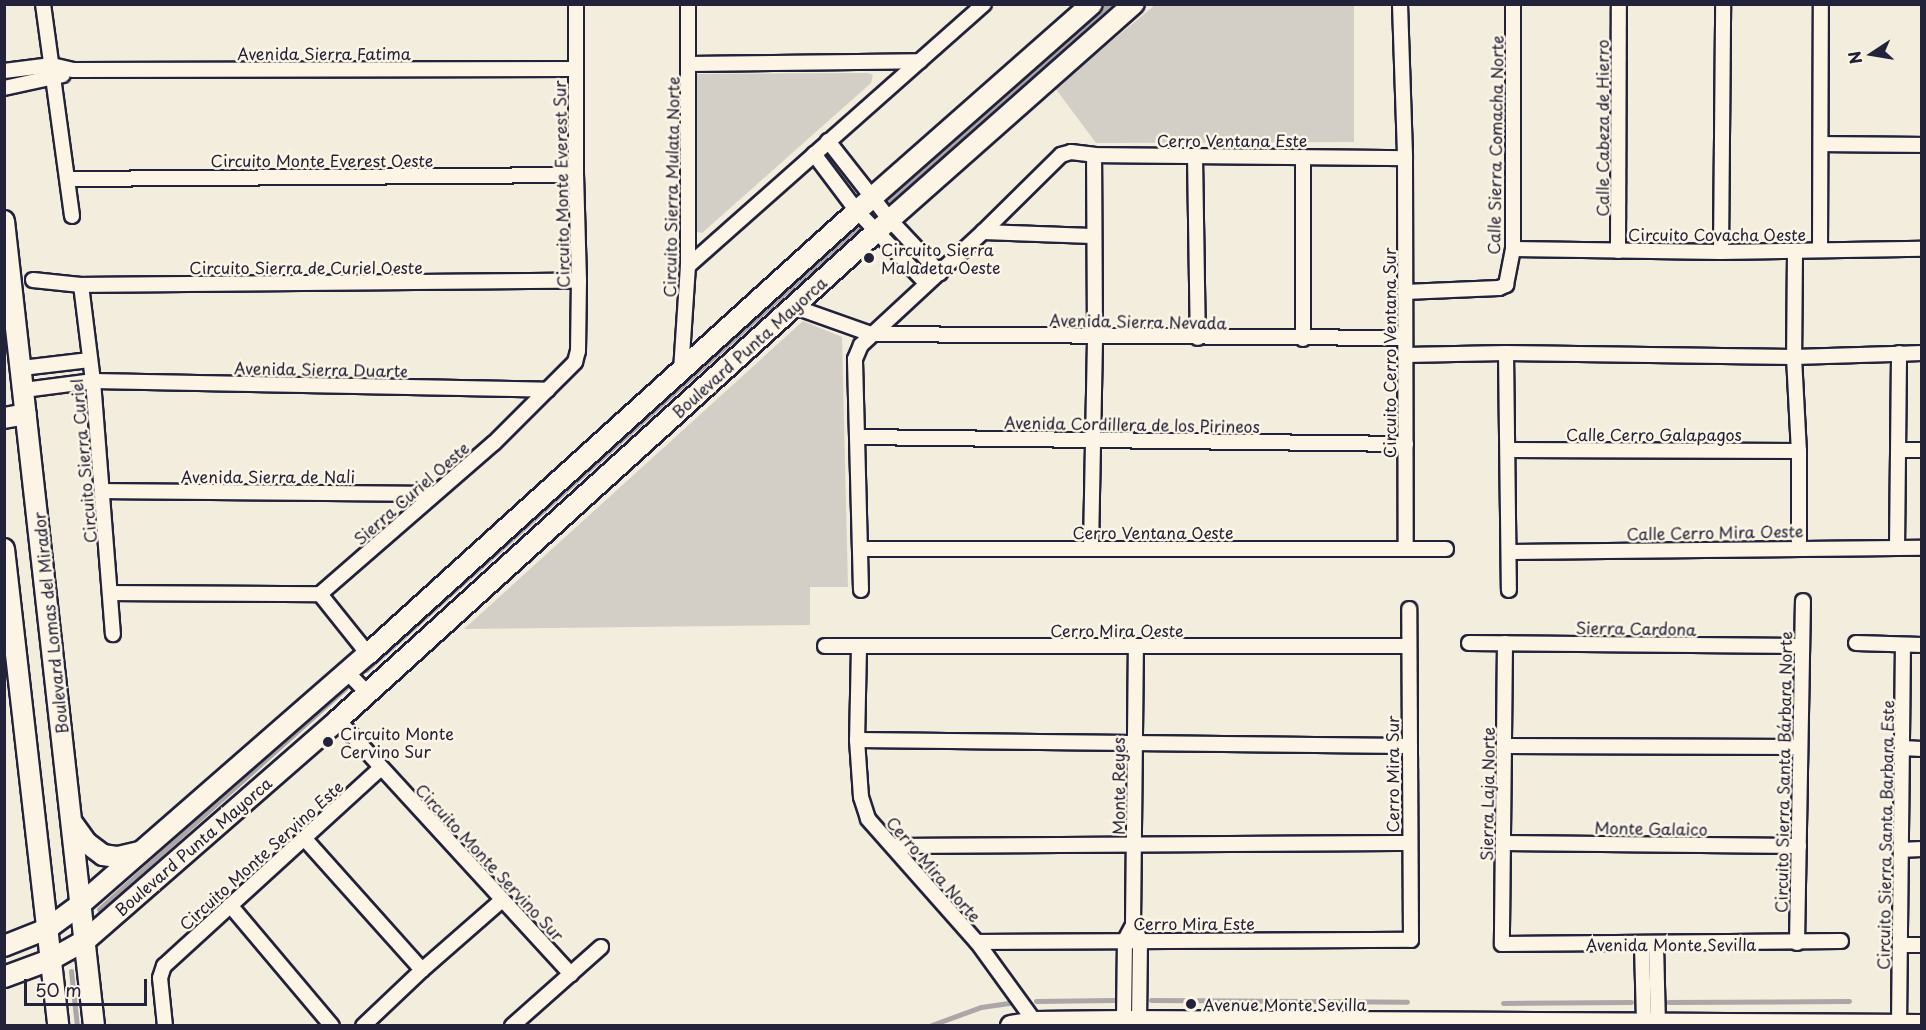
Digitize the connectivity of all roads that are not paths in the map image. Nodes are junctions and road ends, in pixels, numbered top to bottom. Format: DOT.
graph roads {
  1 [pos="43,4"];
  2 [pos="576,4"];
  3 [pos="688,4"];
  4 [pos="984,4"];
  5 [pos="1092,4"];
  6 [pos="1134,4"];
  7 [pos="1400,4"];
  8 [pos="1513,4"];
  9 [pos="1619,4"];
  10 [pos="1723,4"];
  11 [pos="1821,4"];
  12 [pos="920,61"];
  13 [pos="689,64"];
  14 [pos="576,69"];
  15 [pos="4,71"];
  16 [pos="53,72"];
  17 [pos="4,88"];
  18 [pos="828,141"];
  19 [pos="1822,144"];
  20 [pos="1922,145"];
  21 [pos="814,154"];
  22 [pos="1094,155"];
  23 [pos="1195,156"];
  24 [pos="1303,157"];
  25 [pos="1405,158"];
  26 [pos="576,175"];
  27 [pos="68,179"];
  28 [pos="872,197"];
  29 [pos="857,211"];
  30 [pos="72,216"];
  31 [pos="4,221"];
  32 [pos="883,226"];
  33 [pos="983,232"];
  34 [pos="1092,236"];
  35 [pos="1513,249"];
  36 [pos="1922,249"];
  37 [pos="1820,250"];
  38 [pos="1618,251"];
  39 [pos="1721,252"];
  40 [pos="1795,252"];
  41 [pos="688,266"];
  42 [pos="940,273"];
  43 [pos="33,280"];
  44 [pos="579,281"];
  45 [pos="926,284"];
  46 [pos="81,285"];
  47 [pos="1405,292"];
  48 [pos="795,307"];
  49 [pos="871,334"];
  50 [pos="1095,337"];
  51 [pos="1198,338"];
  52 [pos="1406,338"];
  53 [pos="1303,339"];
  54 [pos="1506,353"];
  55 [pos="1899,353"];
  56 [pos="1922,353"];
  57 [pos="1406,356"];
  58 [pos="1794,357"];
  59 [pos="90,360"];
  60 [pos="575,362"];
  61 [pos="22,368"];
  62 [pos="681,371"];
  63 [pos="93,381"];
  64 [pos="24,390"];
  65 [pos="548,390"];
  66 [pos="26,414"];
  67 [pos="4,417"];
  68 [pos="857,437"];
  69 [pos="1092,440"];
  70 [pos="1406,444"];
  71 [pos="1508,450"];
  72 [pos="1899,450"];
  73 [pos="1922,450"];
  74 [pos="1799,451"];
  75 [pos="102,491"];
  76 [pos="434,494"];
  77 [pos="1091,548"];
  78 [pos="1406,548"];
  79 [pos="1798,548"];
  80 [pos="1898,548"];
  81 [pos="1922,548"];
  82 [pos="4,549"];
  83 [pos="860,549"];
  84 [pos="1446,549"];
  85 [pos="1510,552"];
  86 [pos="861,590"];
  87 [pos="1509,590"];
  88 [pos="111,593"];
  89 [pos="320,594"];
  90 [pos="1803,601"];
  91 [pos="1409,609"];
  92 [pos="113,634"];
  93 [pos="1856,642"];
  94 [pos="1468,643"];
  95 [pos="1505,643"];
  96 [pos="1904,645"];
  97 [pos="1922,645"];
  98 [pos="825,646"];
  99 [pos="1136,646"];
  100 [pos="1408,646"];
  101 [pos="1802,646"];
  102 [pos="859,647"];
  103 [pos="368,654"];
  104 [pos="347,672"];
  105 [pos="367,693"];
  106 [pos="338,720"];
  107 [pos="857,740"];
  108 [pos="1135,742"];
  109 [pos="1410,746"];
  110 [pos="1504,746"];
  111 [pos="1800,747"];
  112 [pos="1902,748"];
  113 [pos="1922,748"];
  114 [pos="381,768"];
  115 [pos="72,822"];
  116 [pos="304,838"];
  117 [pos="1134,843"];
  118 [pos="1409,843"];
  119 [pos="1503,843"];
  120 [pos="893,846"];
  121 [pos="1798,846"];
  122 [pos="1922,849"];
  123 [pos="1901,850"];
  124 [pos="140,852"];
  125 [pos="502,900"];
  126 [pos="81,904"];
  127 [pos="230,905"];
  128 [pos="1133,925"];
  129 [pos="47,929"];
  130 [pos="86,940"];
  131 [pos="1125,940"];
  132 [pos="1140,940"];
  133 [pos="1411,940"];
  134 [pos="1840,941"];
  135 [pos="977,942"];
  136 [pos="1797,943"];
  137 [pos="1502,944"];
  138 [pos="1649,944"];
  139 [pos="1900,945"];
  140 [pos="1922,945"];
  141 [pos="4,946"];
  142 [pos="601,947"];
  143 [pos="50,960"];
  144 [pos="422,969"];
  145 [pos="571,974"];
  146 [pos="4,977"];
  147 [pos="1132,1021"];
  148 [pos="1035,1022"];
  149 [pos="1372,1024"];
  150 [pos="1437,1024"];
  151 [pos="1651,1024"];
  152 [pos="1806,1025"];
  153 [pos="1833,1025"];
  154 [pos="1899,1025"];
  155 [pos="1922,1025"];
  156 [pos="58,1026"];
  157 [pos="94,1026"];
  158 [pos="165,1026"];
  159 [pos="332,1026"];
  160 [pos="363,1026"];
  161 [pos="512,1026"];
  162 [pos="1011,1026"];
  1 -- 16 [label="street"];
  2 -- 14 [label="street, Circuito Monte Everest Sur"];
  3 -- 13 [label="street, Circuito Sierra Mulata Norte"];
  4 -- 12 [label="street"];
  5 -- 28 [label="street, Boulevard Punta Mayorca"];
  6 -- 32 [label="street, Boulevard Punta Mayorca"];
  7 -- 25 [label="street, Circuito Cerro Ventana Sur"];
  8 -- 35 [label="street, Calle Sierra Comacha Norte"];
  9 -- 38 [label="street, Calle Cabeza de Hierro"];
  10 -- 39 [label="street"];
  11 -- 19 [label="street"];
  12 -- 13 [label="street"];
  12 -- 18 [label="street"];
  13 -- 41 [label="street, Circuito Sierra Mulata Norte"];
  14 -- 16 [label="street, Avenida Sierra Fatima"];
  14 -- 26 [label="street, Circuito Monte Everest Sur"];
  15 -- 16 [label="street"];
  16 -- 17 [label="street"];
  16 -- 27 [label="street"];
  18 -- 21 [label="street"];
  18 -- 28 [label="street"];
  19 -- 20 [label="street"];
  19 -- 37 [label="street"];
  21 -- 29 [label="street"];
  21 -- 41 [label="street"];
  22 -- 23 [label="street, Cerro Ventana Este"];
  22 -- 33 [label="street, Cerro Ventana Este"];
  22 -- 34 [label="street"];
  23 -- 24 [label="street, Cerro Ventana Este"];
  23 -- 51 [label="street"];
  24 -- 25 [label="street, Cerro Ventana Este"];
  24 -- 53 [label="street"];
  25 -- 47 [label="street, Circuito Cerro Ventana Sur"];
  26 -- 27 [label="street, Circuito Monte Everest Oeste"];
  26 -- 44 [label="street, Circuito Monte Everest Sur"];
  27 -- 30 [label="street"];
  28 -- 29 [label="street, Boulevard Punta Mayorca"];
  28 -- 32 [label="street"];
  29 -- 32 [label="street"];
  29 -- 62 [label="street, Boulevard Punta Mayorca"];
  31 -- 61 [label="street, Boulevard Lomas del Mirador"];
  32 -- 42 [label="street"];
  32 -- 45 [label="street"];
  32 -- 48 [label="street, Boulevard Punta Mayorca"];
  33 -- 34 [label="street"];
  33 -- 42 [label="street"];
  34 -- 50 [label="street"];
  35 -- 38 [label="street, Circuito Covacha Oeste"];
  35 -- 47 [label="street, Calle Sierra Comacha Norte"];
  36 -- 37 [label="street, Circuito Covacha Oeste"];
  37 -- 40 [label="street, Circuito Covacha Oeste"];
  38 -- 39 [label="street, Circuito Covacha Oeste"];
  39 -- 40 [label="street, Circuito Covacha Oeste"];
  40 -- 58 [label="street"];
  41 -- 62 [label="street, Circuito Sierra Mulata Norte"];
  42 -- 45 [label="street"];
  43 -- 46 [label="street, Circuito Sierra de Curiel Oeste"];
  44 -- 46 [label="street, Circuito Sierra de Curiel Oeste"];
  44 -- 60 [label="street, Circuito Monte Everest Sur"];
  45 -- 49 [label="street"];
  46 -- 59 [label="street, Circuito Sierra Curiel"];
  47 -- 52 [label="street, Circuito Cerro Ventana Sur"];
  48 -- 49 [label="street, Avenida Sierra Nevada"];
  48 -- 105 [label="street, Boulevard Punta Mayorca"];
  49 -- 50 [label="street, Avenida Sierra Nevada"];
  49 -- 68 [label="street"];
  50 -- 51 [label="street, Avenida Sierra Nevada"];
  50 -- 69 [label="street"];
  51 -- 53 [label="street, Avenida Sierra Nevada"];
  52 -- 53 [label="street, Avenida Sierra Nevada"];
  52 -- 57 [label="street, Circuito Cerro Ventana Sur"];
  54 -- 57 [label="street"];
  54 -- 58 [label="street"];
  54 -- 71 [label="street"];
  55 -- 56 [label="street"];
  55 -- 58 [label="street"];
  55 -- 72 [label="street"];
  57 -- 70 [label="street, Circuito Cerro Ventana Sur"];
  58 -- 74 [label="street"];
  59 -- 61 [label="street"];
  59 -- 63 [label="street, Circuito Sierra Curiel"];
  60 -- 65 [label="street, Sierra Curiel Oeste"];
  61 -- 64 [label="street, Boulevard Lomas del Mirador"];
  62 -- 103 [label="street, Boulevard Punta Mayorca"];
  63 -- 64 [label="street, Avenida Sierra Duarte"];
  63 -- 65 [label="street, Avenida Sierra Duarte"];
  63 -- 75 [label="street, Circuito Sierra Curiel"];
  64 -- 66 [label="street, Boulevard Lomas del Mirador"];
  65 -- 76 [label="street, Sierra Curiel Oeste"];
  66 -- 67 [label="street"];
  66 -- 115 [label="street, Boulevard Lomas del Mirador"];
  68 -- 69 [label="street, Avenida Cordillera de los Pirineos"];
  68 -- 83 [label="street"];
  69 -- 70 [label="street, Avenida Cordillera de los Pirineos"];
  69 -- 77 [label="street"];
  70 -- 78 [label="street, Circuito Cerro Ventana Sur"];
  71 -- 74 [label="street, Calle Cerro Galapagos"];
  71 -- 85 [label="street"];
  72 -- 73 [label="street"];
  72 -- 80 [label="street"];
  74 -- 79 [label="street"];
  75 -- 76 [label="street, Avenida Sierra de Nali"];
  75 -- 88 [label="street, Circuito Sierra Curiel"];
  76 -- 89 [label="street, Sierra Curiel Oeste"];
  77 -- 78 [label="street, Cerro Ventana Oeste"];
  77 -- 83 [label="street, Cerro Ventana Oeste"];
  78 -- 84 [label="street, Cerro Ventana Oeste"];
  79 -- 80 [label="street, Calle Cerro Mira Oeste"];
  79 -- 85 [label="street, Calle Cerro Mira Oeste"];
  80 -- 81 [label="street, Calle Cerro Mira Oeste"];
  82 -- 129 [label="street"];
  83 -- 86 [label="street"];
  85 -- 87 [label="street"];
  88 -- 89 [label="street"];
  88 -- 92 [label="street, Circuito Sierra Curiel"];
  89 -- 103 [label="street"];
  90 -- 101 [label="street, Circuito Sierra Santa Bárbara Norte"];
  91 -- 100 [label="street, Cerro Mira Sur"];
  93 -- 96 [label="street"];
  94 -- 95 [label="street, Sierra Cardona"];
  95 -- 101 [label="street, Sierra Cardona"];
  95 -- 110 [label="street, Sierra Laja Norte"];
  96 -- 97 [label="street"];
  96 -- 112 [label="street, Circuito Sierra Santa Barbara Este"];
  98 -- 102 [label="street, Cerro Mira Oeste"];
  99 -- 100 [label="street, Cerro Mira Oeste"];
  99 -- 102 [label="street, Cerro Mira Oeste"];
  99 -- 108 [label="street, Monte Reyes"];
  100 -- 109 [label="street, Cerro Mira Sur"];
  101 -- 111 [label="street, Circuito Sierra Santa Bárbara Norte"];
  102 -- 107 [label="street, Cerro Mira Norte"];
  103 -- 104 [label="street, Boulevard Punta Mayorca"];
  104 -- 105 [label="street"];
  104 -- 124 [label="street, Boulevard Punta Mayorca"];
  105 -- 106 [label="street, Boulevard Punta Mayorca"];
  106 -- 114 [label="street, Circuito Monte Servino Sur"];
  106 -- 130 [label="street, Boulevard Punta Mayorca"];
  107 -- 108 [label="street"];
  107 -- 120 [label="street, Cerro Mira Norte"];
  108 -- 109 [label="street"];
  108 -- 117 [label="street, Monte Reyes"];
  109 -- 118 [label="street, Cerro Mira Sur"];
  110 -- 111 [label="street"];
  110 -- 119 [label="street, Sierra Laja Norte"];
  111 -- 121 [label="street, Circuito Sierra Santa Bárbara Norte"];
  112 -- 113 [label="street"];
  112 -- 123 [label="street, Circuito Sierra Santa Barbara Este"];
  114 -- 116 [label="street, Circuito Monte Servino Este"];
  114 -- 125 [label="street, Circuito Monte Servino Sur"];
  115 -- 124 [label="street"];
  115 -- 126 [label="street, Boulevard Lomas del Mirador"];
  116 -- 127 [label="street, Circuito Monte Servino Este"];
  116 -- 144 [label="street"];
  117 -- 118 [label="street"];
  117 -- 120 [label="street"];
  117 -- 128 [label="street, Monte Reyes"];
  118 -- 133 [label="street, Cerro Mira Sur"];
  119 -- 121 [label="street, Monte Galaico"];
  119 -- 137 [label="street, Sierra Laja Norte"];
  120 -- 135 [label="street, Cerro Mira Norte"];
  121 -- 136 [label="street, Circuito Sierra Santa Bárbara Norte"];
  122 -- 123 [label="street"];
  123 -- 139 [label="street, Circuito Sierra Santa Barbara Este"];
  124 -- 126 [label="street, Boulevard Punta Mayorca"];
  125 -- 144 [label="street"];
  125 -- 145 [label="street, Circuito Monte Servino Sur"];
  126 -- 129 [label="street, Boulevard Punta Mayorca"];
  126 -- 130 [label="street, Boulevard Lomas del Mirador"];
  127 -- 158 [label="street, Circuito Monte Servino Este"];
  127 -- 159 [label="street"];
  128 -- 131 [label="street, Monte Reyes"];
  128 -- 132 [label="street, Monte Reyes"];
  129 -- 141 [label="street, Boulevard Punta Mayorca"];
  129 -- 143 [label="street"];
  130 -- 143 [label="street, Boulevard Punta Mayorca"];
  130 -- 157 [label="street, Boulevard Lomas del Mirador"];
  131 -- 132 [label="street, Cerro Mira Este"];
  131 -- 135 [label="street, Cerro Mira Este"];
  131 -- 147 [label="street, Monte Reyes"];
  132 -- 133 [label="street, Cerro Mira Este"];
  132 -- 147 [label="street, Monte Reyes"];
  134 -- 136 [label="street, Avenida Monte Sevilla"];
  135 -- 148 [label="street, Cerro Mira Norte"];
  136 -- 138 [label="street, Avenida Monte Sevilla"];
  137 -- 138 [label="street, Avenida Monte Sevilla"];
  138 -- 151 [label="street"];
  139 -- 140 [label="street"];
  139 -- 154 [label="street, Circuito Sierra Santa Barbara Este"];
  142 -- 145 [label="street"];
  143 -- 146 [label="street, Boulevard Punta Mayorca"];
  143 -- 156 [label="street"];
  144 -- 160 [label="street"];
  145 -- 161 [label="street"];
  147 -- 148 [label="street"];
  147 -- 149 [label="street"];
  148 -- 162 [label="street"];
  149 -- 150 [label="street"];
  150 -- 151 [label="street"];
  151 -- 152 [label="street"];
  152 -- 153 [label="street"];
  153 -- 154 [label="street"];
  154 -- 155 [label="street"];
}
